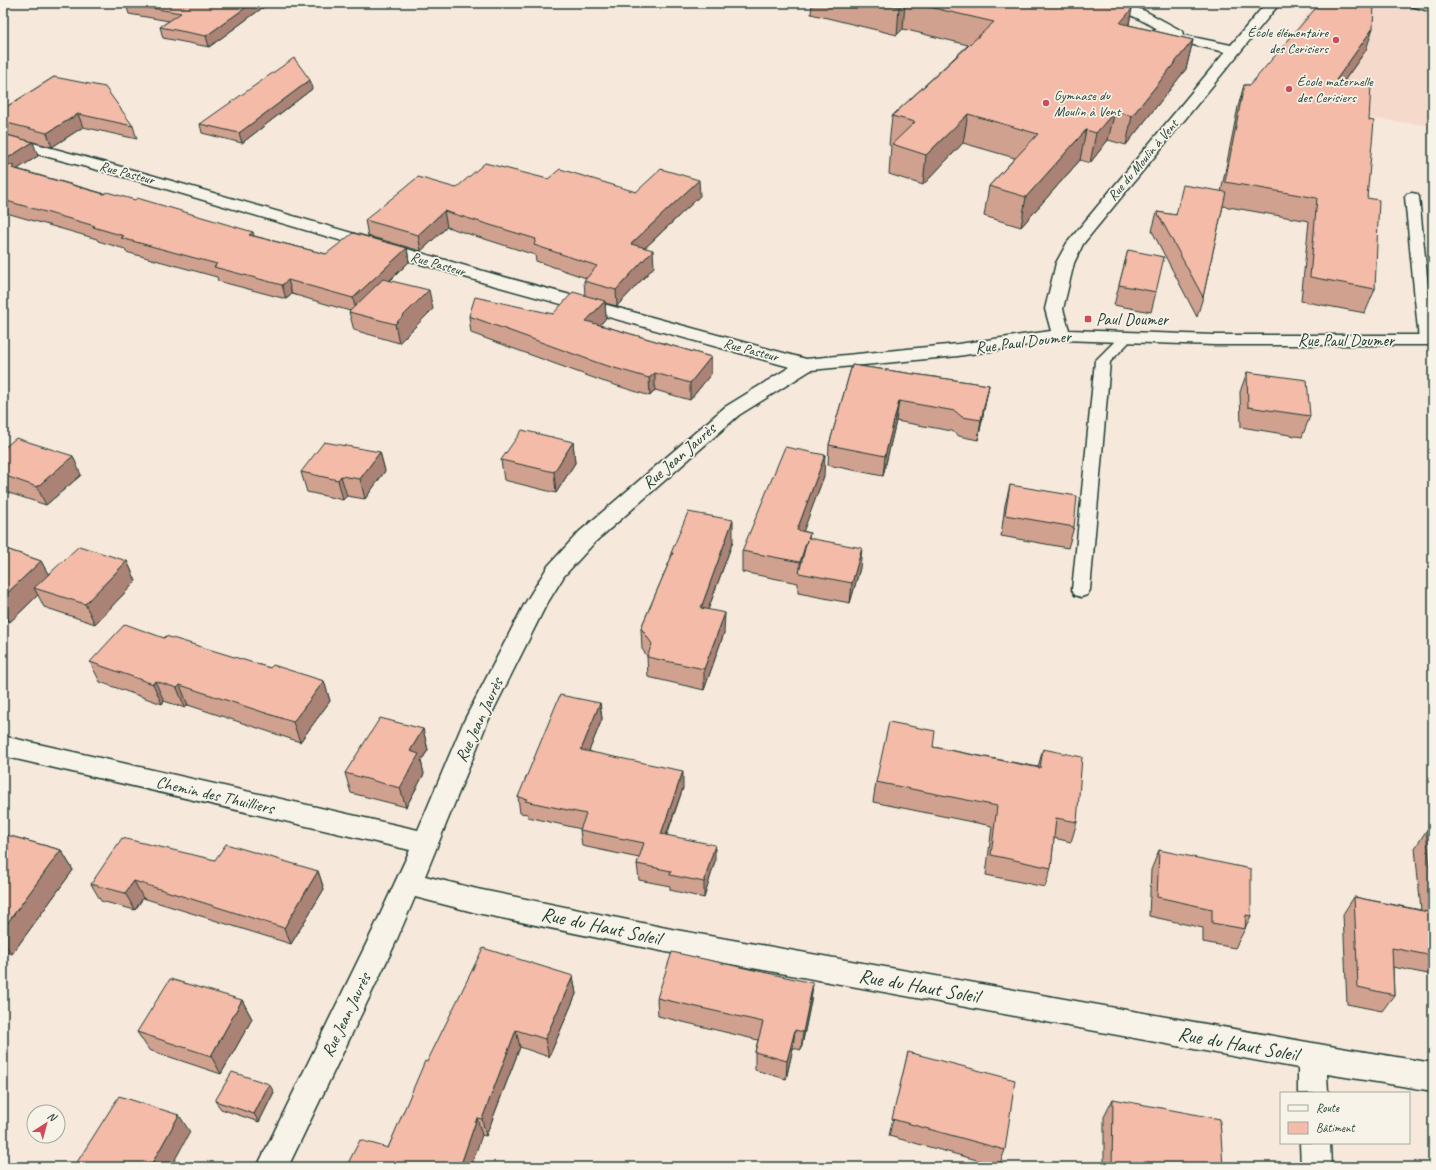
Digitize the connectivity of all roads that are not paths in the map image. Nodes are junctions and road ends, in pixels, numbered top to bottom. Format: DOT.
graph roads {
  1 [pos="1113,3"];
  2 [pos="1273,3"];
  3 [pos="1412,3"];
  4 [pos="1433,9"];
  5 [pos="1140,29"];
  6 [pos="1185,38"];
  7 [pos="1234,50"];
  8 [pos="3,140"];
  9 [pos="1412,197"];
  10 [pos="1061,334"];
  11 [pos="1126,338"];
  12 [pos="1429,340"];
  13 [pos="806,365"];
  14 [pos="1081,590"];
  15 [pos="3,746"];
  16 [pos="426,843"];
  17 [pos="408,883"];
  18 [pos="1312,1057"];
  19 [pos="1433,1077"];
  20 [pos="1313,1092"];
  21 [pos="1315,1144"];
  22 [pos="272,1167"];
  23 [pos="1316,1167"];
  1 -- 6 [label="street"];
  2 -- 7 [label="street, Rue du Moulin à Vent"];
  3 -- 4 [label="lane"];
  5 -- 6 [label="street"];
  6 -- 7 [label="street"];
  7 -- 10 [label="street, Rue du Moulin à Vent"];
  8 -- 13 [label="street, Rue Pasteur"];
  9 -- 12 [label="lane"];
  10 -- 11 [label="street, Rue Paul Doumer"];
  10 -- 13 [label="street, Rue Paul Doumer"];
  11 -- 12 [label="street, Rue Paul Doumer"];
  11 -- 14 [label="lane"];
  13 -- 16 [label="street, Rue Jean Jaurès"];
  15 -- 16 [label="street, Chemin des Thuilliers"];
  16 -- 17 [label="street, Rue Jean Jaurès"];
  17 -- 18 [label="street, Rue du Haut Soleil"];
  17 -- 22 [label="street, Rue Jean Jaurès"];
  18 -- 19 [label="street, Rue du Haut Soleil"];
  18 -- 20 [label="street"];
  21 -- 23 [label="street"];
}
